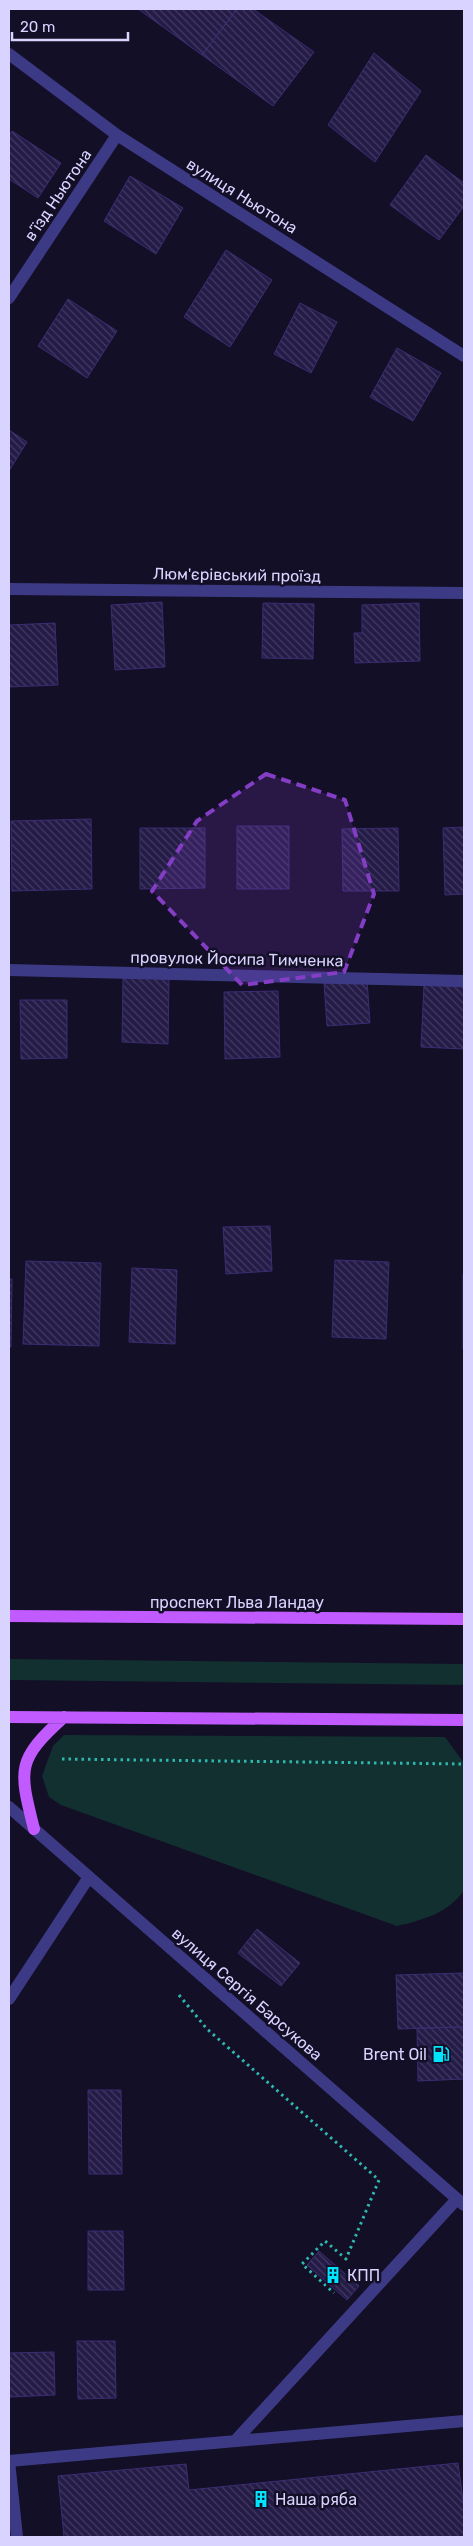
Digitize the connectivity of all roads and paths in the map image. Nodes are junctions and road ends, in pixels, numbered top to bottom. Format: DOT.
graph roads {
  1 [pos="9,54"];
  2 [pos="117,135"];
  3 [pos="9,298"];
  4 [pos="464,356"];
  5 [pos="9,589"];
  6 [pos="464,593"];
  7 [pos="9,970"];
  8 [pos="464,981"];
  9 [pos="9,1616"];
  10 [pos="464,1619"];
  11 [pos="9,1717"];
  12 [pos="64,1717"];
  13 [pos="464,1720"];
  14 [pos="62,1759"];
  15 [pos="464,1764"];
  16 [pos="9,1807"];
  17 [pos="34,1829"];
  18 [pos="89,1877"];
  19 [pos="176,1990"];
  20 [pos="9,2000"];
  21 [pos="460,2202"];
  22 [pos="338,2296"];
  23 [pos="464,2421"];
  24 [pos="235,2441"];
  25 [pos="17,2537"];
  1 -- 2 [label="street, вулиця Ньютона"];
  2 -- 3 [label="street, в’їзд Ньютона"];
  2 -- 4 [label="street, вулиця Ньютона"];
  5 -- 6 [label="street, Люм'єрівський проїзд"];
  7 -- 8 [label="street, провулок Йосипа Тимченка"];
  9 -- 10 [label="main road, проспект Льва Ландау"];
  11 -- 12 [label="main road"];
  12 -- 13 [label="main road"];
  12 -- 17 [label="main road"];
  14 -- 15 [label="path"];
  16 -- 17 [label="street, вулиця Сергія Барсукова"];
  17 -- 18 [label="street, вулиця Сергія Барсукова"];
  18 -- 20 [label="street"];
  18 -- 21 [label="street, вулиця Сергія Барсукова"];
  19 -- 22 [label="path"];
  21 -- 24 [label="street"];
  23 -- 24 [label="street"];
  24 -- 25 [label="street"];
}
